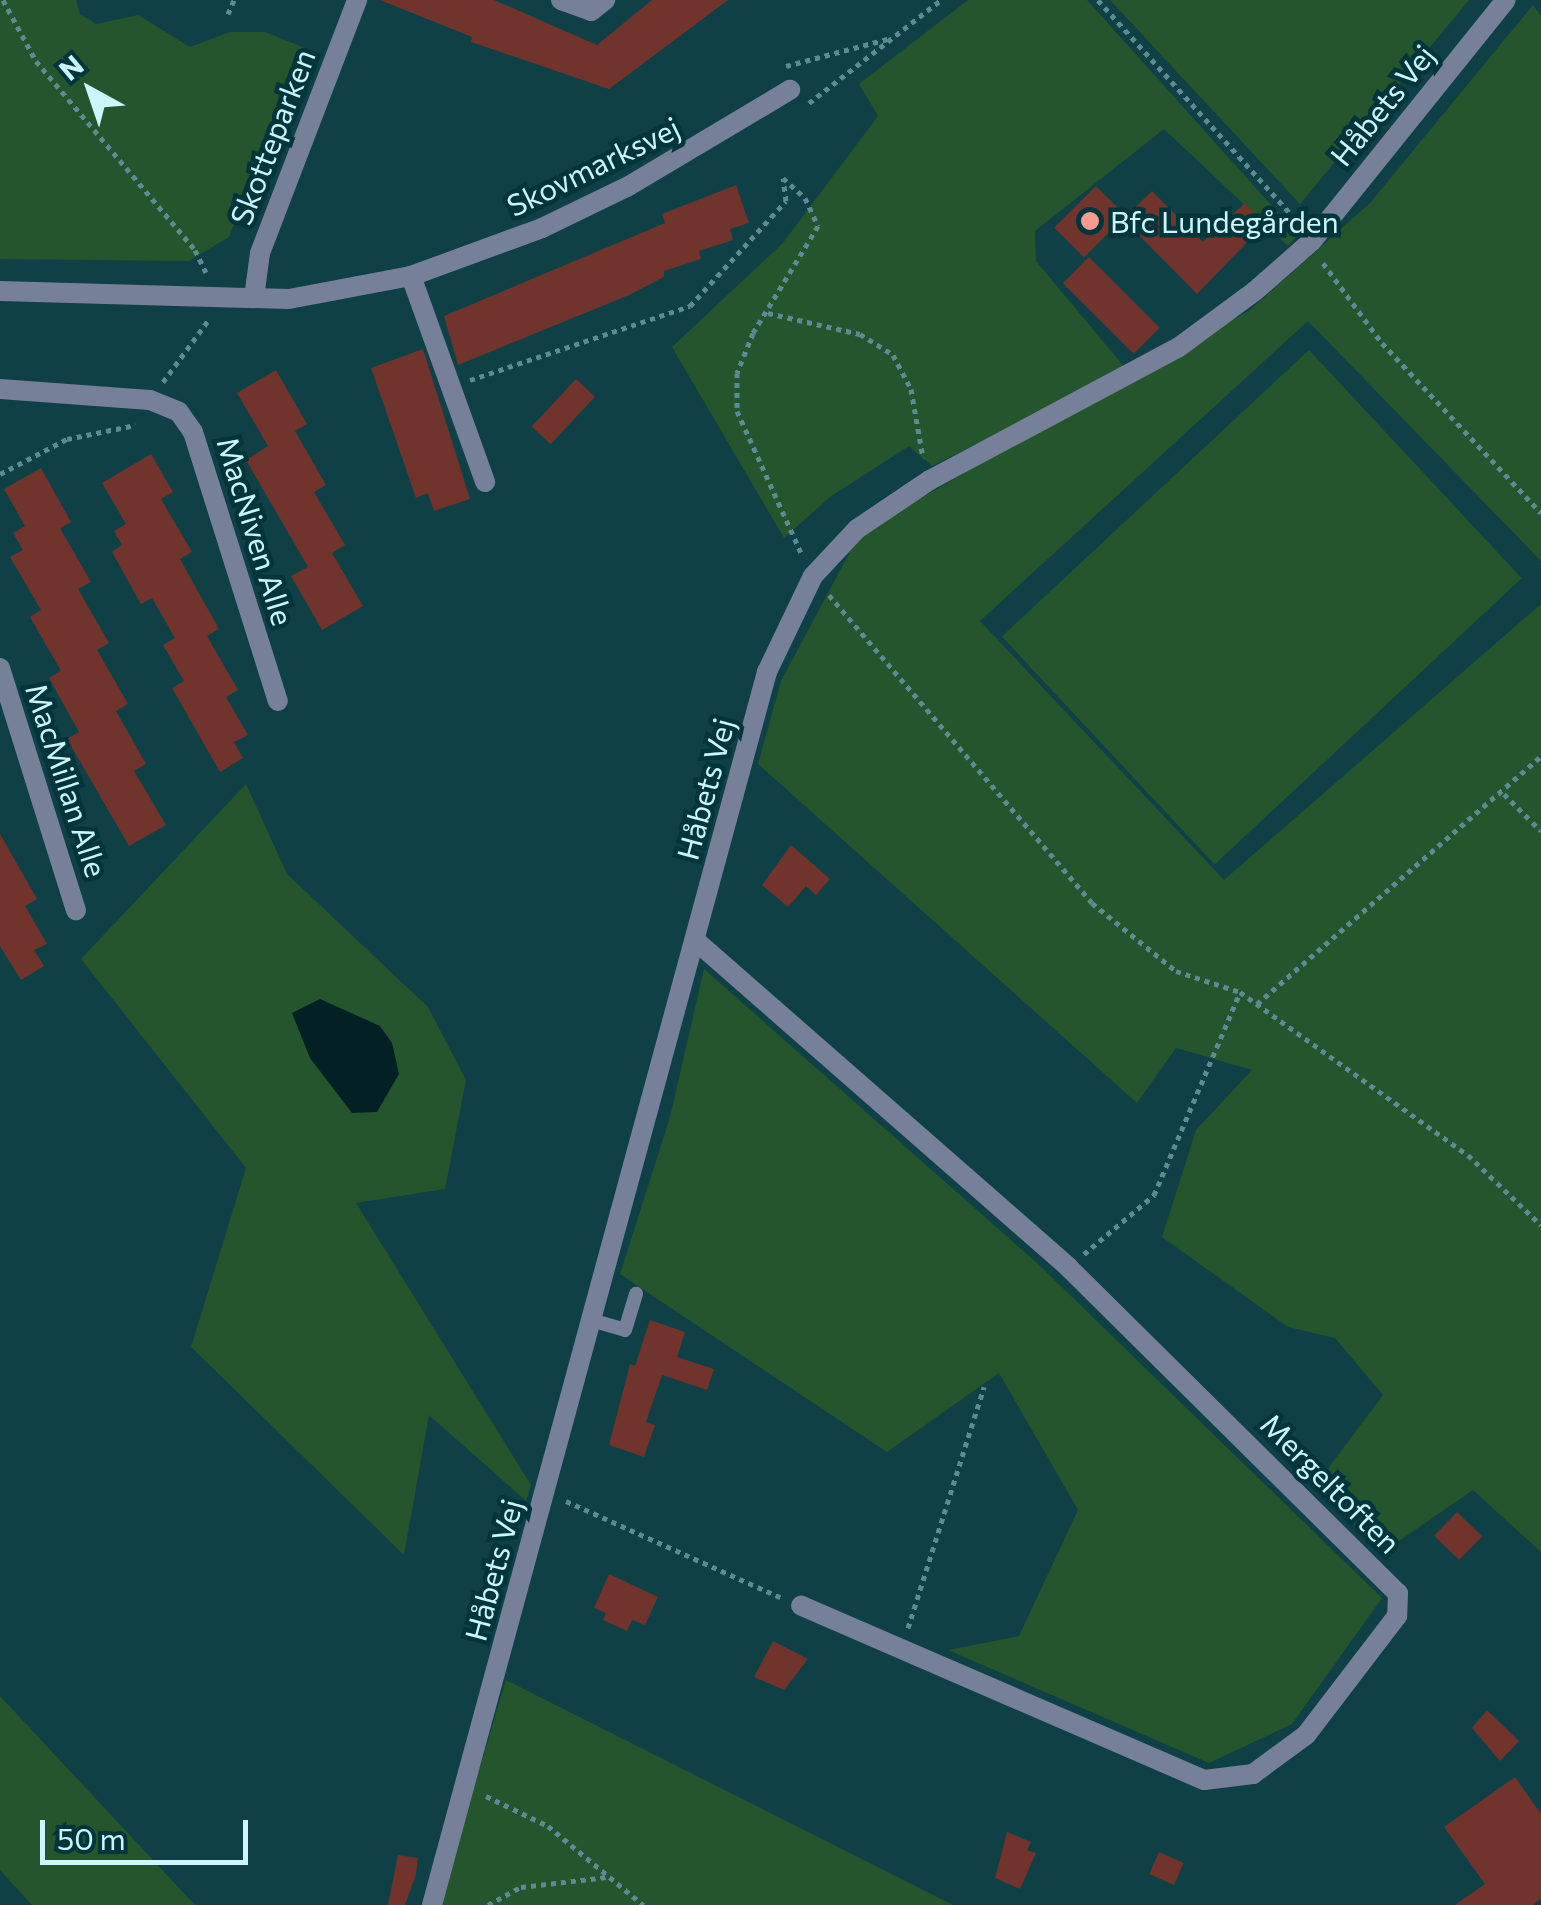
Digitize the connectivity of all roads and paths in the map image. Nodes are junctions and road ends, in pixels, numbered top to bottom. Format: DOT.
graph roads {
  1 [pos="3,0"];
  2 [pos="234,0"];
  3 [pos="356,0"];
  4 [pos="561,0"];
  5 [pos="605,0"];
  6 [pos="941,0"];
  7 [pos="1098,0"];
  8 [pos="1506,0"];
  9 [pos="228,14"];
  10 [pos="777,69"];
  11 [pos="790,90"];
  12 [pos="1312,240"];
  13 [pos="412,276"];
  14 [pos="0,291"];
  15 [pos="209,296"];
  16 [pos="254,298"];
  17 [pos="768,313"];
  18 [pos="452,385"];
  19 [pos="0,388"];
  20 [pos="150,400"];
  21 [pos="0,474"];
  22 [pos="930,480"];
  23 [pos="485,482"];
  24 [pos="1541,513"];
  25 [pos="813,576"];
  26 [pos="0,668"];
  27 [pos="278,701"];
  28 [pos="1541,756"];
  29 [pos="1504,794"];
  30 [pos="1541,830"];
  31 [pos="76,910"];
  32 [pos="696,941"];
  33 [pos="1240,992"];
  34 [pos="1257,1004"];
  35 [pos="1541,1225"];
  36 [pos="1068,1268"];
  37 [pos="636,1294"];
  38 [pos="591,1320"];
  39 [pos="984,1388"];
  40 [pos="545,1492"];
  41 [pos="800,1606"];
  42 [pos="901,1651"];
  43 [pos="465,1786"];
  44 [pos="608,1877"];
  45 [pos="432,1905"];
  46 [pos="488,1905"];
  47 [pos="643,1905"];
  1 -- 15 [label="path"];
  2 -- 9 [label="path"];
  3 -- 16 [label="street, Skotteparken"];
  4 -- 5 [label="street"];
  6 -- 10 [label="path"];
  7 -- 12 [label="path"];
  8 -- 12 [label="street, Håbets Vej"];
  11 -- 13 [label="street, Skovmarksvej"];
  12 -- 22 [label="street, Håbets Vej"];
  12 -- 24 [label="path"];
  13 -- 16 [label="street, Skovmarksvej"];
  13 -- 18 [label="street"];
  14 -- 15 [label="street, Skovmarksvej"];
  15 -- 16 [label="street, Skovmarksvej"];
  15 -- 20 [label="path"];
  17 -- 18 [label="path"];
  17 -- 22 [label="path"];
  17 -- 25 [label="path"];
  18 -- 23 [label="street"];
  19 -- 20 [label="street"];
  20 -- 21 [label="path"];
  20 -- 27 [label="street, MacNiven Alle"];
  22 -- 25 [label="street, Håbets Vej"];
  25 -- 32 [label="street, Håbets Vej"];
  25 -- 33 [label="path"];
  26 -- 31 [label="street, MacMillan Alle"];
  28 -- 29 [label="path"];
  29 -- 30 [label="path"];
  29 -- 34 [label="path"];
  32 -- 36 [label="street, Mergeltoften"];
  32 -- 38 [label="street, Håbets Vej"];
  33 -- 34 [label="path"];
  33 -- 36 [label="path"];
  34 -- 35 [label="path"];
  36 -- 42 [label="street, Mergeltoften"];
  37 -- 38 [label="lane"];
  38 -- 40 [label="street, Håbets Vej"];
  39 -- 42 [label="path"];
  40 -- 41 [label="path"];
  40 -- 43 [label="street, Håbets Vej"];
  41 -- 42 [label="street, Mergeltoften"];
  43 -- 44 [label="path"];
  43 -- 45 [label="street, Håbets Vej"];
  44 -- 46 [label="path"];
  44 -- 47 [label="path"];
}
